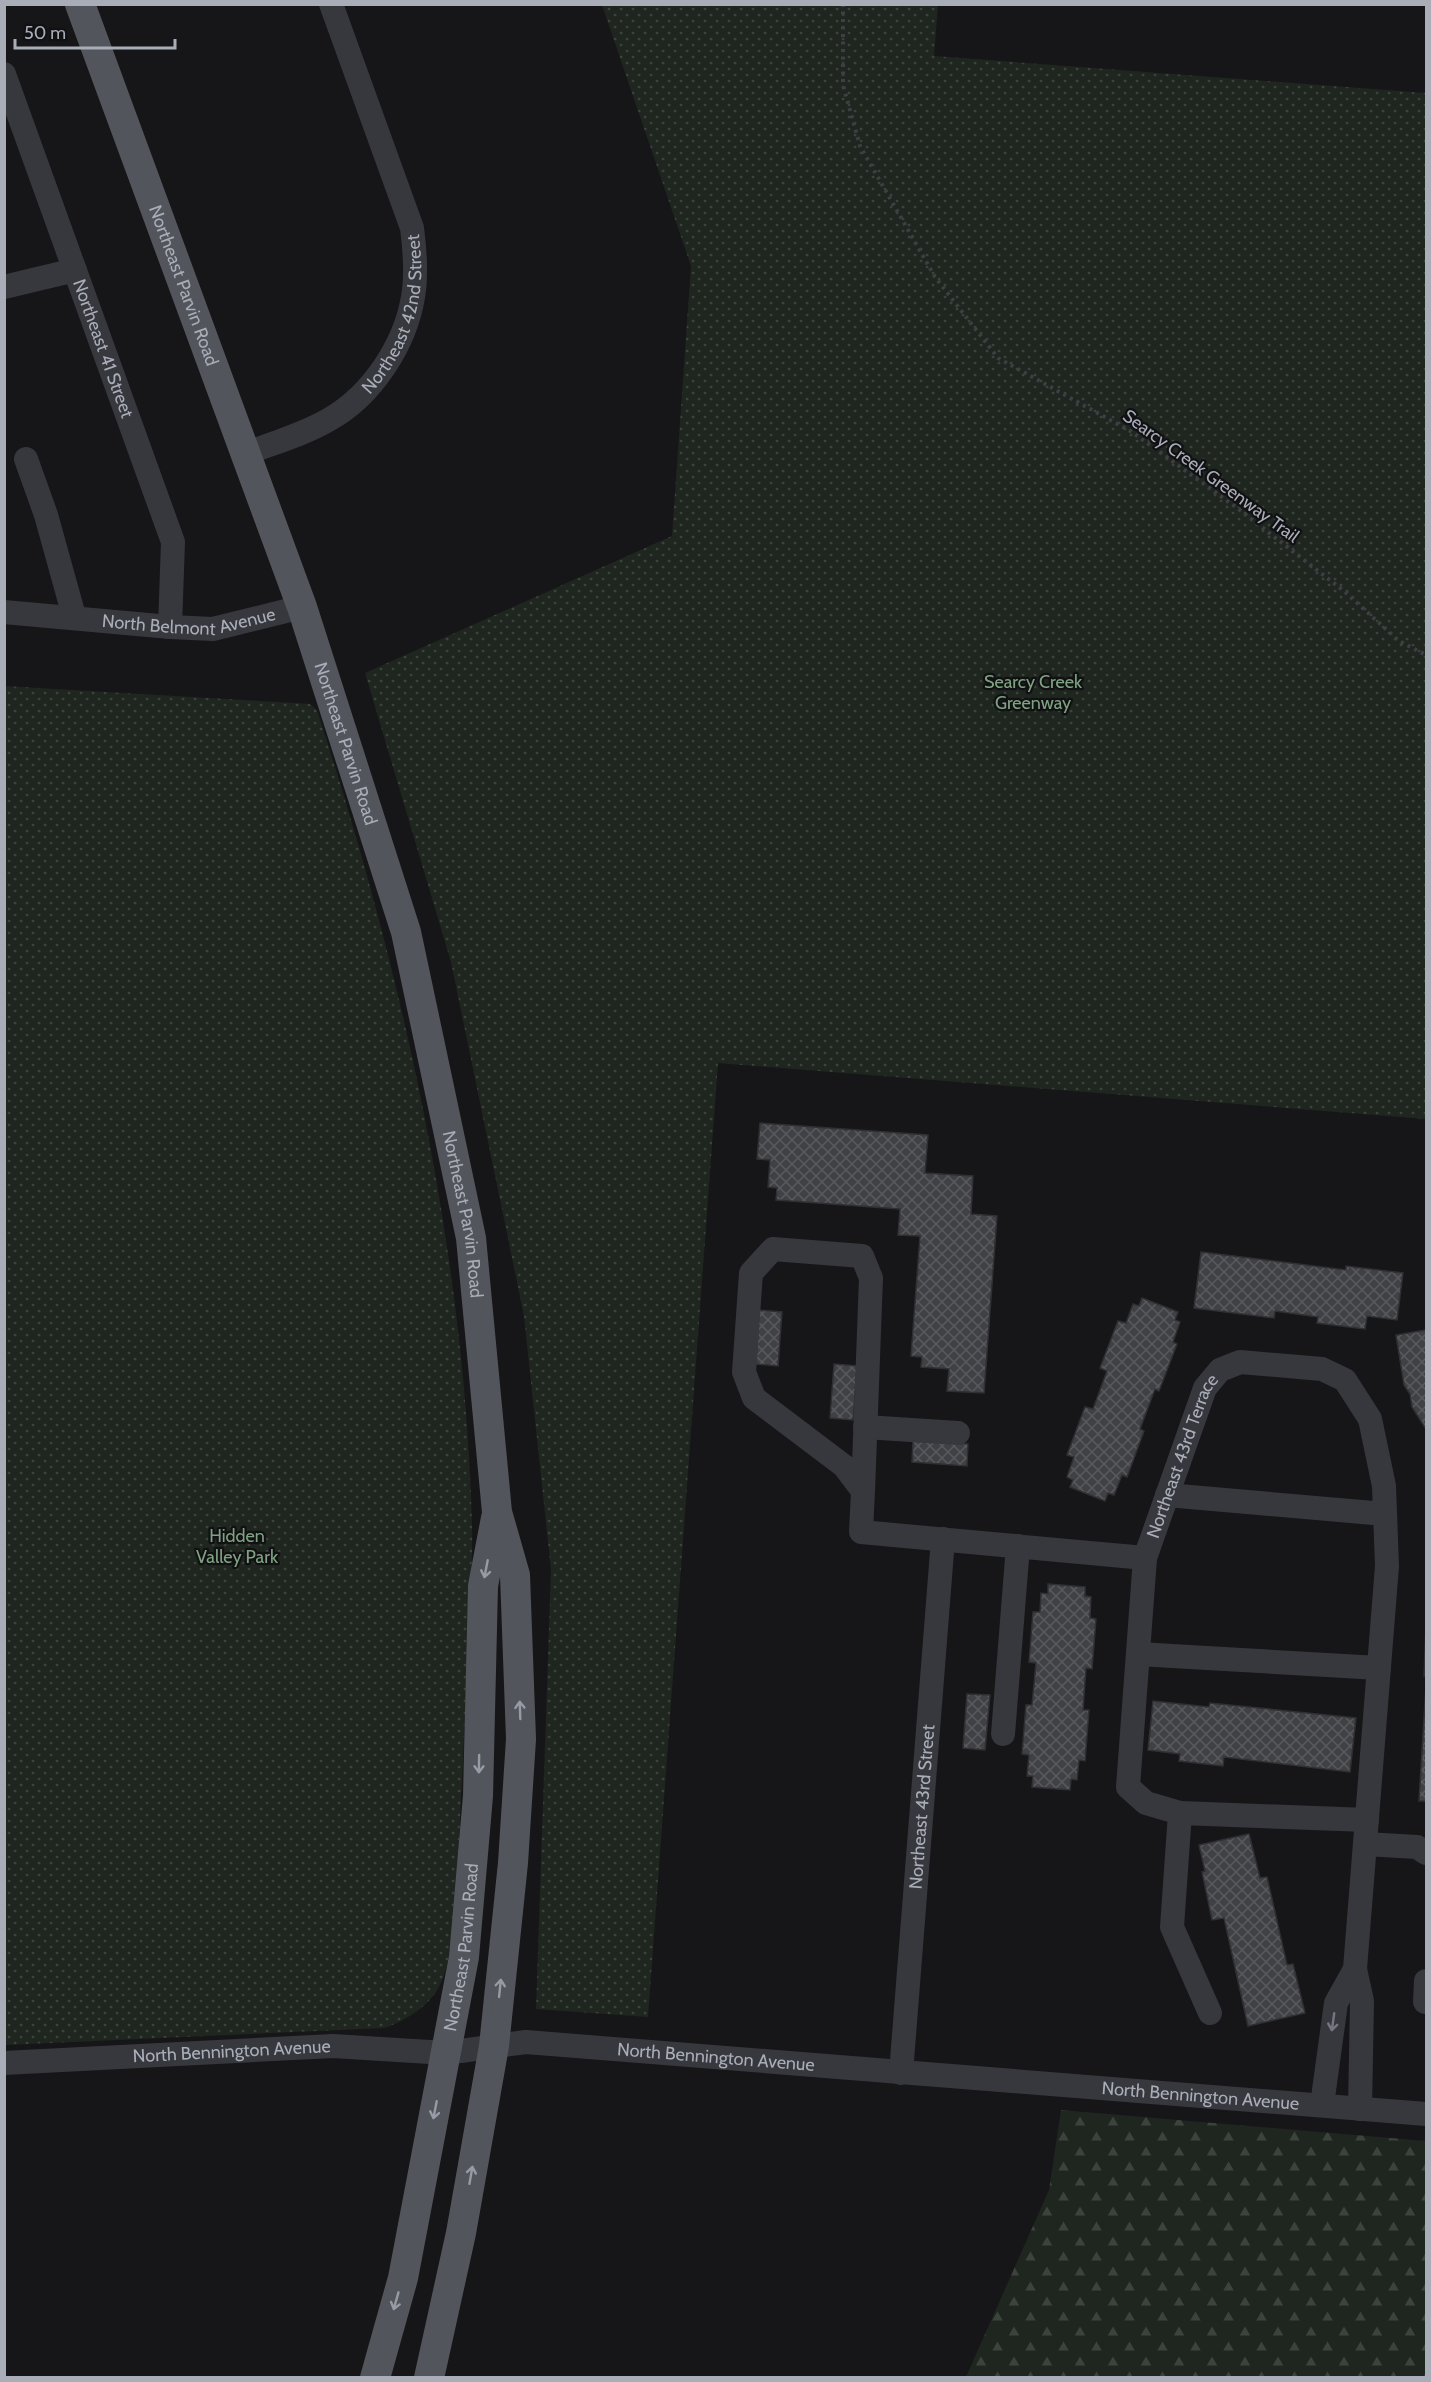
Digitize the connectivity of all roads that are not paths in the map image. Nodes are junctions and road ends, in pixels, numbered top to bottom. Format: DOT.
graph roads {
  1 [pos="80,4"];
  2 [pos="331,4"];
  3 [pos="4,74"];
  4 [pos="75,270"];
  5 [pos="4,287"];
  6 [pos="245,454"];
  7 [pos="26,459"];
  8 [pos="302,607"];
  9 [pos="4,612"];
  10 [pos="74,616"];
  11 [pos="170,627"];
  12 [pos="865,1426"];
  13 [pos="958,1432"];
  14 [pos="863,1491"];
  15 [pos="1167,1495"];
  16 [pos="497,1512"];
  17 [pos="1385,1514"];
  18 [pos="943,1539"];
  19 [pos="1018,1546"];
  20 [pos="1145,1558"];
  21 [pos="1138,1654"];
  22 [pos="1379,1668"];
  23 [pos="1004,1734"];
  24 [pos="1180,1813"];
  25 [pos="1366,1832"];
  26 [pos="1426,1853"];
  27 [pos="1355,1968"];
  28 [pos="1210,2013"];
  29 [pos="494,2046"];
  30 [pos="446,2053"];
  31 [pos="4,2063"];
  32 [pos="901,2073"];
  33 [pos="1322,2106"];
  34 [pos="1360,2109"];
  35 [pos="1426,2114"];
  36 [pos="375,2378"];
  37 [pos="429,2378"];
  1 -- 6 [label="main road, Northeast Parvin Road"];
  2 -- 6 [label="street, Northeast 42nd Street"];
  3 -- 4 [label="street, Northeast 41 Street"];
  4 -- 5 [label="street"];
  4 -- 11 [label="street, Northeast 41 Street"];
  6 -- 8 [label="main road, Northeast Parvin Road"];
  7 -- 10 [label="street, North Belmont Avenue"];
  8 -- 11 [label="street, North Belmont Avenue"];
  8 -- 16 [label="main road, Northeast Parvin Road"];
  9 -- 10 [label="street, North Belmont Avenue"];
  10 -- 11 [label="street, North Belmont Avenue"];
  12 -- 13 [label="street"];
  12 -- 14 [label="street"];
  12 -- 14 [label="street"];
  14 -- 18 [label="street"];
  15 -- 17 [label="street"];
  15 -- 17 [label="street, Northeast 43rd Terrace"];
  15 -- 20 [label="street, Northeast 43rd Terrace"];
  29 -- 16 [label="main road, Northeast Parvin Road, one-way"];
  16 -- 30 [label="main road, Northeast Parvin Road, one-way"];
  17 -- 22 [label="street, Northeast 43rd Terrace"];
  18 -- 19 [label="street"];
  18 -- 32 [label="street, Northeast 43rd Street"];
  19 -- 20 [label="street"];
  19 -- 23 [label="street"];
  20 -- 21 [label="street, Northeast 43rd Terrace"];
  21 -- 22 [label="street"];
  21 -- 24 [label="street, Northeast 43rd Terrace"];
  22 -- 25 [label="street, Northeast 43rd Terrace"];
  24 -- 25 [label="street"];
  24 -- 28 [label="street"];
  25 -- 26 [label="street"];
  25 -- 27 [label="street, Northeast 43rd Terrace"];
  27 -- 33 [label="street, Northeast 43rd Terrace, one-way"];
  27 -- 34 [label="street, Northeast 43rd Terrace"];
  29 -- 30 [label="street, North Bennington Avenue"];
  29 -- 32 [label="street, North Bennington Avenue"];
  37 -- 29 [label="main road, Northeast Parvin Road, one-way"];
  30 -- 31 [label="street, North Bennington Avenue"];
  30 -- 36 [label="main road, Northeast Parvin Road, one-way"];
  32 -- 33 [label="street, North Bennington Avenue"];
  33 -- 34 [label="street, North Bennington Avenue"];
  34 -- 35 [label="street, North Bennington Avenue"];
}
